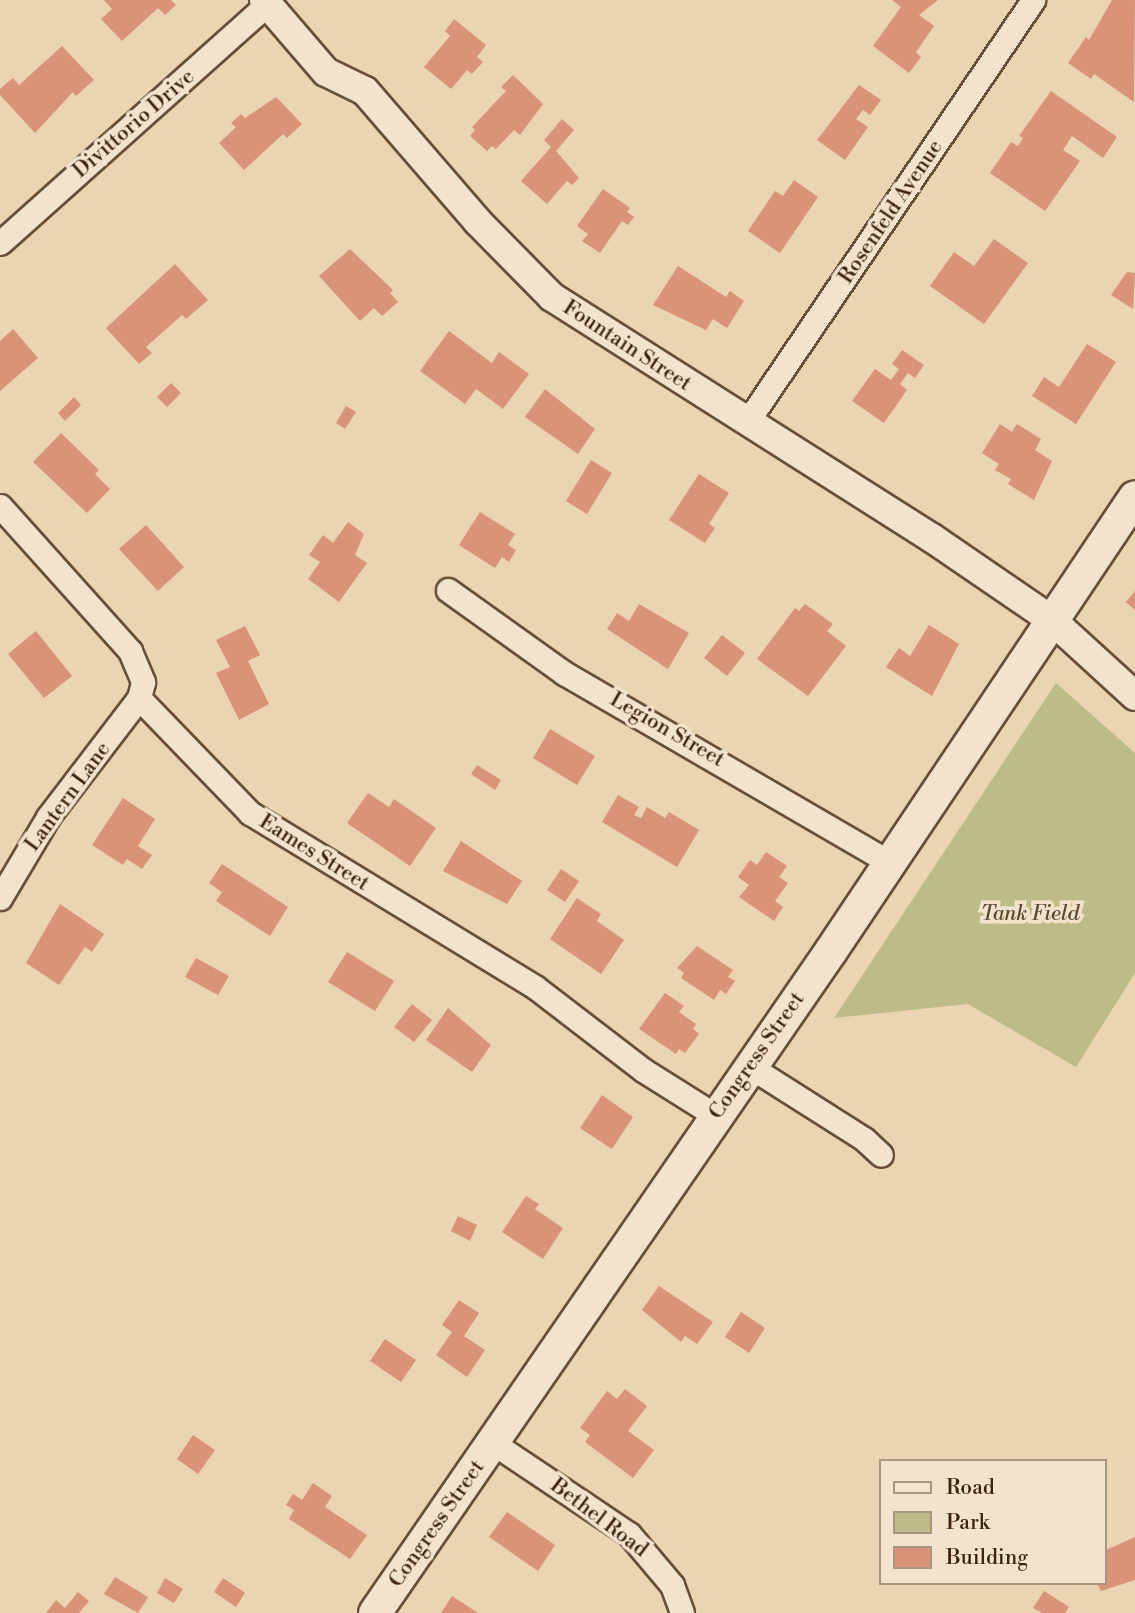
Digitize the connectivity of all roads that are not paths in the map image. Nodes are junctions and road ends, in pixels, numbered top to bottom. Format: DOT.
graph roads {
  1 [pos="1033,0"];
  2 [pos="265,2"];
  3 [pos="0,243"];
  4 [pos="747,422"];
  5 [pos="1135,497"];
  6 [pos="0,506"];
  7 [pos="448,590"];
  8 [pos="1053,621"];
  9 [pos="1135,696"];
  10 [pos="139,698"];
  11 [pos="891,863"];
  12 [pos="0,898"];
  13 [pos="749,1066"];
  14 [pos="716,1116"];
  15 [pos="881,1155"];
  16 [pos="493,1443"];
  17 [pos="375,1613"];
  18 [pos="682,1613"];
  1 -- 4 [label="street, Rosenfeld Avenue"];
  2 -- 3 [label="street, Divittorio Drive"];
  2 -- 4 [label="street, Fountain Street"];
  4 -- 8 [label="street, Fountain Street"];
  5 -- 8 [label="main road, Congress Street"];
  6 -- 10 [label="street"];
  7 -- 11 [label="street, Legion Street"];
  8 -- 9 [label="street, Fountain Street"];
  8 -- 11 [label="main road, Congress Street"];
  10 -- 12 [label="street, Lantern Lane"];
  10 -- 14 [label="street, Eames Street"];
  11 -- 13 [label="main road, Congress Street"];
  13 -- 14 [label="main road, Congress Street"];
  13 -- 15 [label="street"];
  14 -- 16 [label="main road, Congress Street"];
  16 -- 17 [label="main road, Congress Street"];
  16 -- 18 [label="street, Bethel Road"];
}
